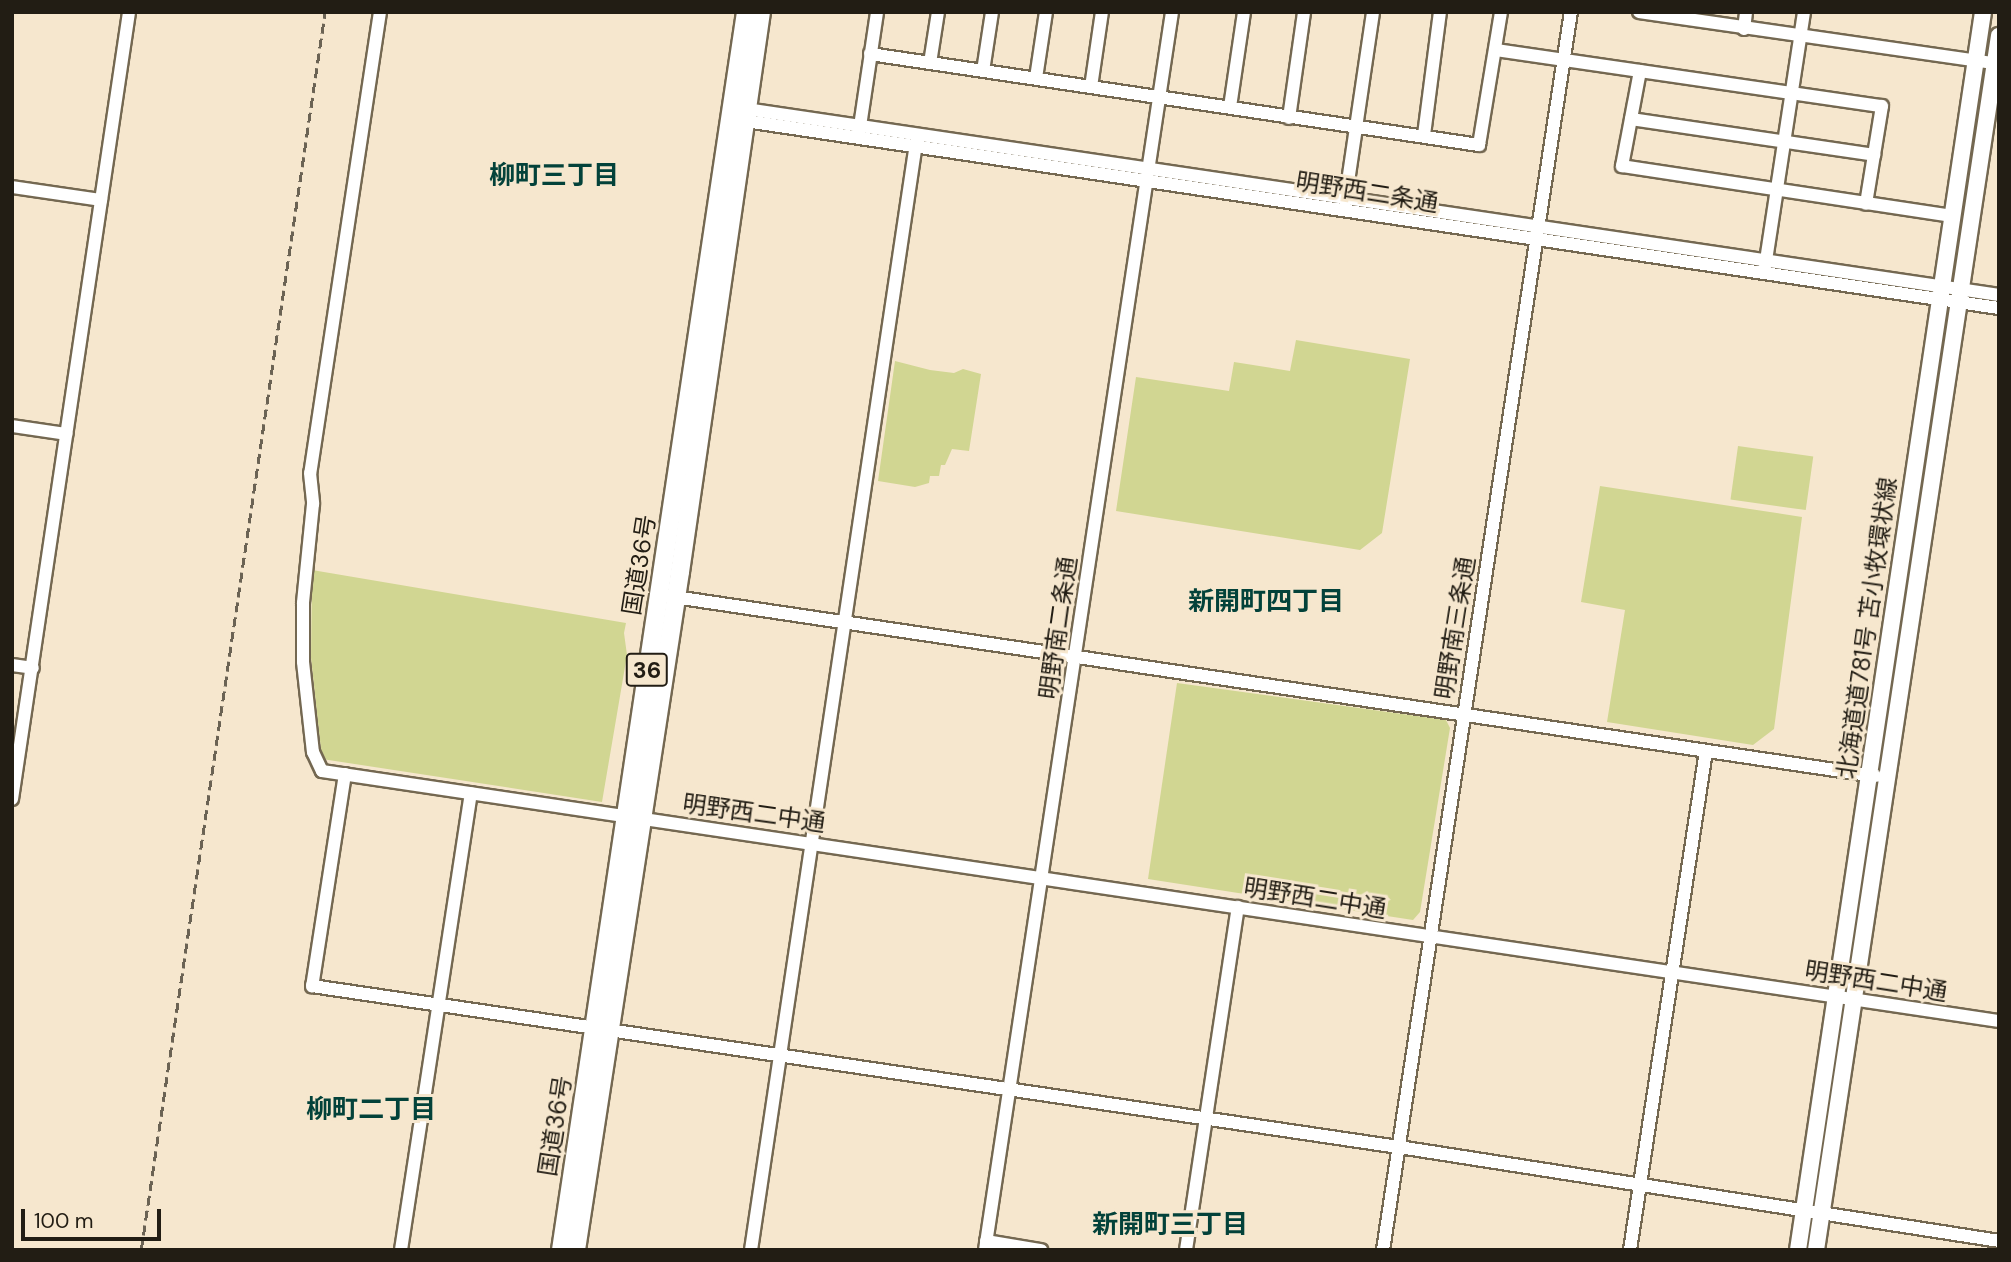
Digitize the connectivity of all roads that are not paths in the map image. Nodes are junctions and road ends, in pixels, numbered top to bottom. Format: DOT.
graph roads {
  1 [pos="129,12"];
  2 [pos="380,12"];
  3 [pos="746,12"];
  4 [pos="761,12"];
  5 [pos="877,12"];
  6 [pos="938,12"];
  7 [pos="992,12"];
  8 [pos="1046,12"];
  9 [pos="1102,12"];
  10 [pos="1172,12"];
  11 [pos="1244,12"];
  12 [pos="1304,12"];
  13 [pos="1373,12"];
  14 [pos="1440,12"];
  15 [pos="1501,12"];
  16 [pos="1571,12"];
  17 [pos="1639,12"];
  18 [pos="1746,12"];
  19 [pos="1804,12"];
  20 [pos="1983,12"];
  21 [pos="1691,17"];
  22 [pos="1744,29"];
  23 [pos="1801,35"];
  24 [pos="1999,36"];
  25 [pos="1496,50"];
  26 [pos="870,54"];
  27 [pos="1563,61"];
  28 [pos="1975,61"];
  29 [pos="930,63"];
  30 [pos="1995,63"];
  31 [pos="984,71"];
  32 [pos="1640,71"];
  33 [pos="1036,78"];
  34 [pos="1091,87"];
  35 [pos="1793,93"];
  36 [pos="1160,97"];
  37 [pos="1230,107"];
  38 [pos="739,114"];
  39 [pos="1289,118"];
  40 [pos="1631,119"];
  41 [pos="1356,127"];
  42 [pos="859,130"];
  43 [pos="1424,135"];
  44 [pos="916,139"];
  45 [pos="1784,143"];
  46 [pos="1874,155"];
  47 [pos="1149,174"];
  48 [pos="12,187"];
  49 [pos="1776,190"];
  50 [pos="101,200"];
  51 [pos="1345,203"];
  52 [pos="1866,204"];
  53 [pos="1951,216"];
  54 [pos="1538,233"];
  55 [pos="1766,261"];
  56 [pos="1764,274"];
  57 [pos="1939,294"];
  58 [pos="1999,295"];
  59 [pos="1959,296"];
  60 [pos="1999,308"];
  61 [pos="12,426"];
  62 [pos="66,434"];
  63 [pos="668,596"];
  64 [pos="845,622"];
  65 [pos="1074,657"];
  66 [pos="12,665"];
  67 [pos="33,668"];
  68 [pos="1463,715"];
  69 [pos="1706,751"];
  70 [pos="345,774"];
  71 [pos="1869,775"];
  72 [pos="1886,777"];
  73 [pos="471,793"];
  74 [pos="12,799"];
  75 [pos="633,818"];
  76 [pos="813,842"];
  77 [pos="1042,877"];
  78 [pos="1238,907"];
  79 [pos="1430,936"];
  80 [pos="1673,970"];
  81 [pos="1836,997"];
  82 [pos="1855,1000"];
  83 [pos="436,1005"];
  84 [pos="1999,1021"];
  85 [pos="602,1029"];
  86 [pos="781,1056"];
  87 [pos="1009,1090"];
  88 [pos="1206,1119"];
  89 [pos="1399,1147"];
  90 [pos="1640,1184"];
  91 [pos="1804,1209"];
  92 [pos="1821,1213"];
  93 [pos="1999,1241"];
  94 [pos="985,1245"];
  95 [pos="401,1250"];
  96 [pos="561,1250"];
  97 [pos="576,1250"];
  98 [pos="751,1250"];
  99 [pos="1041,1250"];
  100 [pos="1186,1250"];
  101 [pos="1383,1250"];
  102 [pos="1630,1250"];
  103 [pos="1798,1250"];
  104 [pos="1816,1250"];
  1 -- 50 [label="street"];
  2 -- 70 [label="street, 明野西二中通"];
  3 -- 38 [label="highway, 国道36号 / 36"];
  4 -- 38 [label="highway, 国道36号 / 36"];
  5 -- 26 [label="street"];
  6 -- 29 [label="street"];
  7 -- 31 [label="street"];
  8 -- 33 [label="street"];
  9 -- 34 [label="street"];
  10 -- 36 [label="street, 明野南二条通"];
  11 -- 37 [label="street"];
  12 -- 39 [label="street"];
  13 -- 41 [label="street"];
  14 -- 43 [label="street"];
  15 -- 25 [label="street"];
  16 -- 27 [label="street, 明野南三条通"];
  17 -- 21 [label="street"];
  18 -- 22 [label="street"];
  19 -- 23 [label="street"];
  20 -- 28 [label="main road, 北海道道781号 苫小牧環状線"];
  21 -- 22 [label="street"];
  22 -- 23 [label="street"];
  23 -- 28 [label="street"];
  23 -- 35 [label="street"];
  24 -- 30 [label="main road, 北海道道781号 苫小牧環状線"];
  25 -- 27 [label="street"];
  25 -- 43 [label="street"];
  26 -- 29 [label="street"];
  26 -- 42 [label="street"];
  27 -- 32 [label="street"];
  27 -- 54 [label="street, 明野南三条通"];
  28 -- 30 [label="street"];
  28 -- 53 [label="main road, 北海道道781号 苫小牧環状線"];
  29 -- 31 [label="street"];
  30 -- 59 [label="main road, 北海道道781号 苫小牧環状線"];
  31 -- 33 [label="street"];
  32 -- 35 [label="street"];
  32 -- 40 [label="street"];
  33 -- 34 [label="street"];
  34 -- 36 [label="street"];
  35 -- 45 [label="street"];
  35 -- 46 [label="street"];
  36 -- 37 [label="street"];
  36 -- 47 [label="street, 明野南二条通"];
  37 -- 39 [label="street"];
  38 -- 42 [label="street, 明野西二条通"];
  38 -- 63 [label="highway, 国道36号 / 36"];
  39 -- 41 [label="street"];
  40 -- 45 [label="street"];
  40 -- 49 [label="street"];
  41 -- 43 [label="street"];
  41 -- 51 [label="street"];
  42 -- 44 [label="street, 明野西二条通"];
  44 -- 47 [label="street, 明野西二条通"];
  44 -- 64 [label="street"];
  45 -- 46 [label="street"];
  45 -- 49 [label="street"];
  46 -- 52 [label="street"];
  47 -- 51 [label="street, 明野西二条通"];
  47 -- 65 [label="street, 明野南二条通"];
  48 -- 50 [label="street"];
  49 -- 52 [label="street"];
  49 -- 55 [label="street"];
  50 -- 62 [label="street"];
  51 -- 54 [label="street, 明野西二条通"];
  52 -- 53 [label="street"];
  53 -- 57 [label="main road, 北海道道781号 苫小牧環状線"];
  54 -- 55 [label="street, 明野西二条通"];
  54 -- 56 [label="street, 明野西二条通"];
  54 -- 68 [label="street, 明野南三条通"];
  55 -- 56 [label="street"];
  55 -- 57 [label="street, 明野西二条通"];
  56 -- 57 [label="street, 明野西二条通"];
  57 -- 59 [label="street, 明野西二条通"];
  57 -- 71 [label="main road, 北海道道781号 苫小牧環状線"];
  58 -- 59 [label="street, 明野西二条通"];
  59 -- 60 [label="street, 明野西二条通"];
  59 -- 72 [label="main road, 北海道道781号 苫小牧環状線"];
  61 -- 62 [label="street"];
  62 -- 67 [label="street"];
  63 -- 64 [label="street"];
  63 -- 75 [label="highway, 国道36号 / 36"];
  64 -- 65 [label="street"];
  64 -- 76 [label="street"];
  65 -- 68 [label="street"];
  65 -- 77 [label="street, 明野南二条通"];
  66 -- 67 [label="street"];
  67 -- 74 [label="street"];
  68 -- 69 [label="street"];
  68 -- 79 [label="street, 明野南三条通"];
  69 -- 71 [label="street"];
  69 -- 80 [label="street"];
  70 -- 73 [label="street, 明野西二中通"];
  70 -- 83 [label="street"];
  71 -- 72 [label="street"];
  71 -- 81 [label="main road, 北海道道781号 苫小牧環状線"];
  72 -- 82 [label="main road, 北海道道781号 苫小牧環状線"];
  73 -- 75 [label="street, 明野西二中通"];
  73 -- 83 [label="street"];
  75 -- 76 [label="street, 明野西二中通"];
  75 -- 85 [label="highway, 国道36号 / 36"];
  76 -- 77 [label="street, 明野西二中通"];
  76 -- 86 [label="street"];
  77 -- 78 [label="street, 明野西二中通"];
  77 -- 87 [label="street, 明野南二条通"];
  78 -- 79 [label="street, 明野西二中通"];
  78 -- 88 [label="street"];
  79 -- 80 [label="street, 明野西二中通"];
  79 -- 89 [label="street, 明野南三条通"];
  80 -- 81 [label="street, 明野西二中通"];
  80 -- 90 [label="street"];
  81 -- 82 [label="street, 明野西二中通"];
  81 -- 91 [label="main road, 北海道道781号 苫小牧環状線"];
  82 -- 84 [label="street, 明野西二中通"];
  82 -- 92 [label="main road, 北海道道781号 苫小牧環状線"];
  83 -- 85 [label="street"];
  83 -- 95 [label="street"];
  85 -- 86 [label="street"];
  85 -- 96 [label="highway, 国道36号 / 36"];
  85 -- 97 [label="highway, 国道36号 / 36"];
  86 -- 87 [label="street"];
  86 -- 98 [label="street"];
  87 -- 88 [label="street"];
  87 -- 94 [label="street, 明野南二条通"];
  88 -- 89 [label="street"];
  88 -- 100 [label="street"];
  89 -- 90 [label="street"];
  89 -- 101 [label="street, 明野南三条通"];
  90 -- 91 [label="street"];
  90 -- 102 [label="street"];
  91 -- 92 [label="street"];
  91 -- 103 [label="main road, 北海道道781号 苫小牧環状線"];
  92 -- 93 [label="street"];
  92 -- 104 [label="main road, 北海道道781号 苫小牧環状線"];
  94 -- 99 [label="street"];
}
